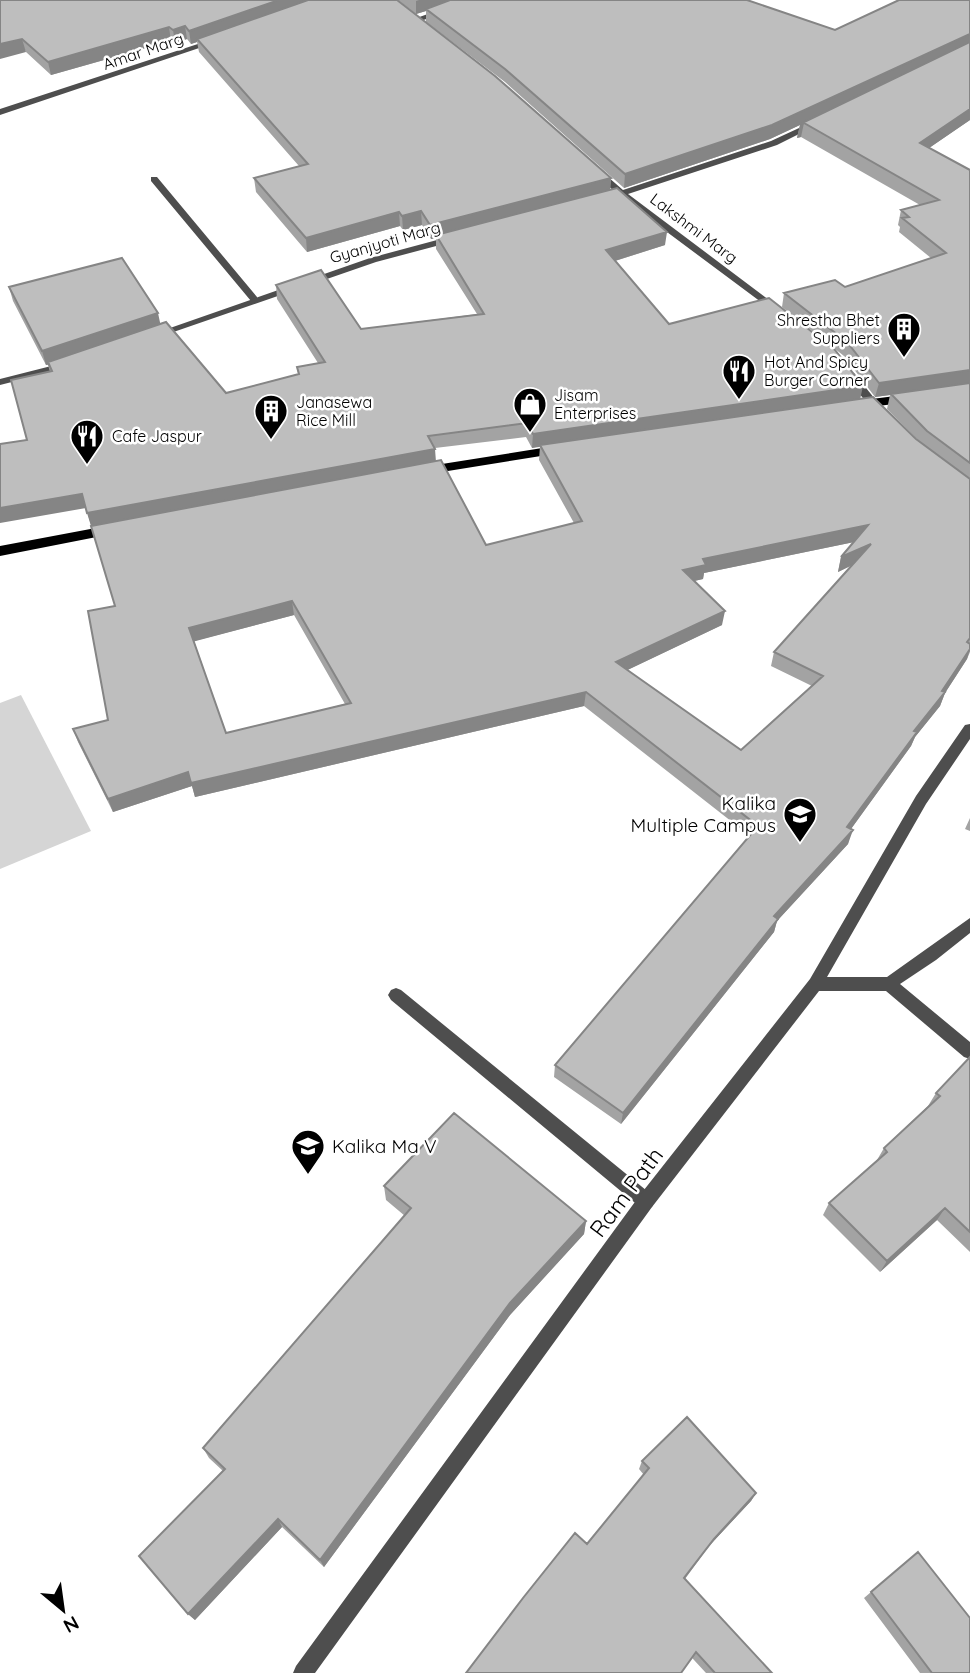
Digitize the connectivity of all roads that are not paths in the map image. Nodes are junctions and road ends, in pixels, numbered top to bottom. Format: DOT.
graph roads {
  1 [pos="475,0"];
  2 [pos="426,29"];
  3 [pos="218,40"];
  4 [pos="0,112"];
  5 [pos="824,119"];
  6 [pos="592,167"];
  7 [pos="154,179"];
  8 [pos="622,194"];
  9 [pos="596,201"];
  10 [pos="465,236"];
  11 [pos="254,299"];
  12 [pos="782,315"];
  13 [pos="139,341"];
  14 [pos="78,361"];
  15 [pos="846,371"];
  16 [pos="0,382"];
  17 [pos="931,396"];
  18 [pos="871,403"];
  19 [pos="845,407"];
  20 [pos="890,421"];
  21 [pos="582,446"];
  22 [pos="407,474"];
  23 [pos="133,526"];
  24 [pos="0,551"];
  25 [pos="970,729"];
  26 [pos="970,924"];
  27 [pos="816,984"];
  28 [pos="889,984"];
  29 [pos="396,995"];
  30 [pos="970,1052"];
  31 [pos="646,1201"];
  32 [pos="303,1673"];
  1 -- 2 [label="street"];
  3 -- 4 [label="street, Amar Marg"];
  5 -- 8 [label="street"];
  6 -- 8 [label="street, Lakshmi Marg"];
  7 -- 11 [label="street"];
  8 -- 9 [label="street"];
  8 -- 12 [label="street, Lakshmi Marg"];
  10 -- 11 [label="street, Gyanjyoti Marg"];
  11 -- 13 [label="street, Gyanjyoti Marg"];
  14 -- 16 [label="street"];
  15 -- 18 [label="street"];
  17 -- 18 [label="main road"];
  18 -- 19 [label="main road"];
  18 -- 20 [label="street"];
  21 -- 22 [label="main road"];
  23 -- 24 [label="main road"];
  25 -- 27 [label="street, Ram Path"];
  26 -- 28 [label="street"];
  27 -- 28 [label="street"];
  27 -- 31 [label="street, Ram Path"];
  28 -- 30 [label="street"];
  29 -- 31 [label="street"];
  31 -- 32 [label="street, Ram Path"];
}
